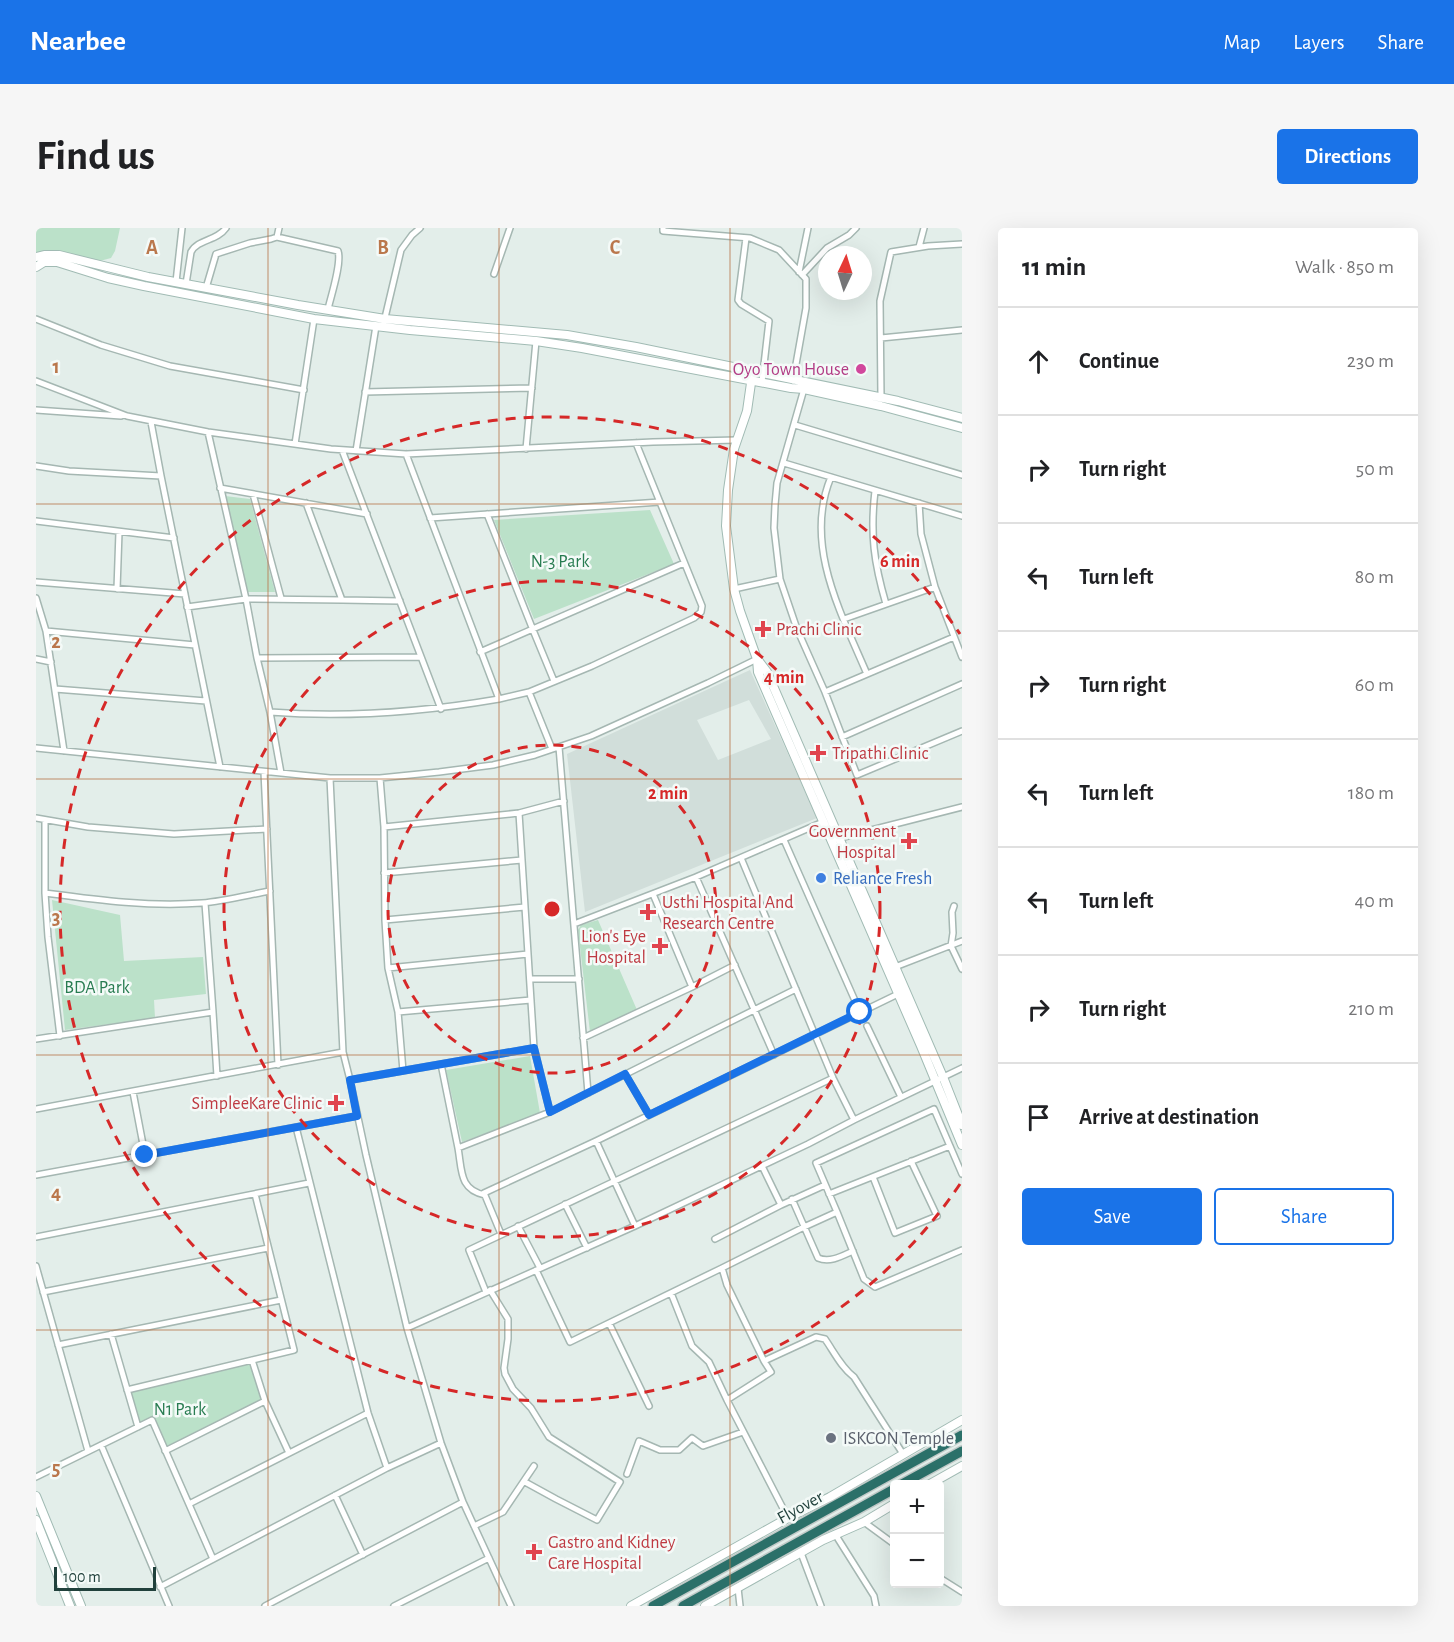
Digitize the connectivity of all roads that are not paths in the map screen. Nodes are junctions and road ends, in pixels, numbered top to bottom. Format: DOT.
graph roads {
  1 [pos="182,228"];
  2 [pos="226,228"];
  3 [pos="279,228"];
  4 [pos="420,228"];
  5 [pos="510,228"];
  6 [pos="663,228"];
  7 [pos="736,228"];
  8 [pos="808,228"];
  9 [pos="856,228"];
  10 [pos="924,228"];
  11 [pos="277,237"];
  12 [pos="737,237"];
  13 [pos="746,238"];
  14 [pos="962,244"];
  15 [pos="919,247"];
  16 [pos="36,257"];
  17 [pos="36,267"];
  18 [pos="801,273"];
  19 [pos="494,274"];
  20 [pos="176,282"];
  21 [pos="186,284"];
  22 [pos="206,288"];
  23 [pos="328,309"];
  24 [pos="36,319"];
  25 [pos="314,319"];
  26 [pos="382,324"];
  27 [pos="962,330"];
  28 [pos="881,340"];
  29 [pos="536,341"];
  30 [pos="752,376"];
  31 [pos="763,378"];
  32 [pos="36,381"];
  33 [pos="792,384"];
  34 [pos="532,388"];
  35 [pos="804,389"];
  36 [pos="304,390"];
  37 [pos="365,392"];
  38 [pos="881,397"];
  39 [pos="36,410"];
  40 [pos="127,416"];
  41 [pos="962,417"];
  42 [pos="152,422"];
  43 [pos="795,425"];
  44 [pos="962,428"];
  45 [pos="208,432"];
  46 [pos="737,440"];
  47 [pos="636,443"];
  48 [pos="295,444"];
  49 [pos="526,449"];
  50 [pos="342,450"];
  51 [pos="356,451"];
  52 [pos="406,454"];
  53 [pos="784,463"];
  54 [pos="36,466"];
  55 [pos="962,475"];
  56 [pos="161,476"];
  57 [pos="831,477"];
  58 [pos="220,488"];
  59 [pos="875,491"];
  60 [pos="253,494"];
  61 [pos="660,502"];
  62 [pos="306,503"];
  63 [pos="919,504"];
  64 [pos="367,514"];
  65 [pos="487,514"];
  66 [pos="962,516"];
  67 [pos="430,518"];
  68 [pos="36,521"];
  69 [pos="119,532"];
  70 [pos="174,538"];
  71 [pos="684,563"];
  72 [pos="780,579"];
  73 [pos="36,582"];
  74 [pos="935,586"];
  75 [pos="117,589"];
  76 [pos="734,589"];
  77 [pos="185,594"];
  78 [pos="36,598"];
  79 [pos="246,598"];
  80 [pos="281,598"];
  81 [pos="342,600"];
  82 [pos="400,601"];
  83 [pos="886,604"];
  84 [pos="188,607"];
  85 [pos="844,619"];
  86 [pos="533,630"];
  87 [pos="46,631"];
  88 [pos="954,637"];
  89 [pos="195,645"];
  90 [pos="480,652"];
  91 [pos="421,657"];
  92 [pos="962,657"];
  93 [pos="257,658"];
  94 [pos="36,659"];
  95 [pos="757,659"];
  96 [pos="51,662"];
  97 [pos="867,674"];
  98 [pos="554,681"];
  99 [pos="962,684"];
  100 [pos="55,689"];
  101 [pos="529,692"];
  102 [pos="825,692"];
  103 [pos="499,699"];
  104 [pos="206,701"];
  105 [pos="441,709"];
  106 [pos="270,712"];
  107 [pos="962,731"];
  108 [pos="842,737"];
  109 [pos="559,747"];
  110 [pos="36,748"];
  111 [pos="552,749"];
  112 [pos="64,751"];
  113 [pos="220,767"];
  114 [pos="264,772"];
  115 [pos="281,773"];
  116 [pos="330,778"];
  117 [pos="380,778"];
  118 [pos="564,801"];
  119 [pos="962,807"];
  120 [pos="519,813"];
  121 [pos="36,818"];
  122 [pos="45,820"];
  123 [pos="823,822"];
  124 [pos="384,827"];
  125 [pos="267,830"];
  126 [pos="835,839"];
  127 [pos="784,840"];
  128 [pos="741,858"];
  129 [pos="522,860"];
  130 [pos="384,873"];
  131 [pos="696,877"];
  132 [pos="270,891"];
  133 [pos="45,893"];
  134 [pos="652,894"];
  135 [pos="205,903"];
  136 [pos="954,906"];
  137 [pos="525,908"];
  138 [pos="385,920"];
  139 [pos="574,924"];
  140 [pos="962,941"];
  141 [pos="951,946"];
  142 [pos="528,954"];
  143 [pos="735,965"];
  144 [pos="895,967"];
  145 [pos="388,968"];
  146 [pos="962,969"];
  147 [pos="530,979"];
  148 [pos="579,979"];
  149 [pos="692,987"];
  150 [pos="796,989"];
  151 [pos="898,994"];
  152 [pos="531,1000"];
  153 [pos="755,1009"];
  154 [pos="213,1012"];
  155 [pos="398,1012"];
  156 [pos="860,1012"];
  157 [pos="867,1026"];
  158 [pos="815,1034"];
  159 [pos="60,1036"];
  160 [pos="584,1038"];
  161 [pos="36,1040"];
  162 [pos="534,1048"];
  163 [pos="343,1052"];
  164 [pos="774,1055"];
  165 [pos="441,1064"];
  166 [pos="278,1065"];
  167 [pos="962,1068"];
  168 [pos="403,1071"];
  169 [pos="625,1074"];
  170 [pos="217,1076"];
  171 [pos="833,1078"];
  172 [pos="939,1078"];
  173 [pos="350,1080"];
  174 [pos="134,1092"];
  175 [pos="588,1093"];
  176 [pos="901,1097"];
  177 [pos="36,1109"];
  178 [pos="550,1112"];
  179 [pos="649,1115"];
  180 [pos="357,1116"];
  181 [pos="854,1120"];
  182 [pos="962,1125"];
  183 [pos="296,1127"];
  184 [pos="596,1141"];
  185 [pos="962,1145"];
  186 [pos="950,1146"];
  187 [pos="458,1148"];
  188 [pos="962,1153"];
  189 [pos="145,1155"];
  190 [pos="954,1156"];
  191 [pos="911,1161"];
  192 [pos="762,1166"];
  193 [pos="962,1174"];
  194 [pos="36,1175"];
  195 [pos="873,1177"];
  196 [pos="615,1181"];
  197 [pos="309,1183"];
  198 [pos="825,1185"];
  199 [pos="255,1194"];
  200 [pos="829,1194"];
  201 [pos="485,1195"];
  202 [pos="792,1199"];
  203 [pos="565,1203"];
  204 [pos="781,1204"];
  205 [pos="837,1212"];
  206 [pos="518,1226"];
  207 [pos="635,1226"];
  208 [pos="804,1227"];
  209 [pos="501,1234"];
  210 [pos="36,1237"];
  211 [pos="715,1239"];
  212 [pos="268,1248"];
  213 [pos="586,1248"];
  214 [pos="962,1250"];
  215 [pos="853,1251"];
  216 [pos="36,1266"];
  217 [pos="538,1269"];
  218 [pos="722,1269"];
  219 [pos="488,1291"];
  220 [pos="43,1292"];
  221 [pos="671,1293"];
  222 [pos="281,1300"];
  223 [pos="609,1323"];
  224 [pos="407,1328"];
  225 [pos="111,1334"];
  226 [pos="58,1345"];
  227 [pos="252,1360"];
  228 [pos="764,1361"];
  229 [pos="128,1390"];
  230 [pos="727,1400"];
  231 [pos="265,1401"];
  232 [pos="649,1406"];
  233 [pos="368,1413"];
  234 [pos="962,1420"];
  235 [pos="138,1427"];
  236 [pos="743,1432"];
  237 [pos="962,1435"];
  238 [pos="441,1443"];
  239 [pos="101,1445"];
  240 [pos="88,1451"];
  241 [pos="165,1451"];
  242 [pos="962,1451"];
  243 [pos="289,1453"];
  244 [pos="903,1454"];
  245 [pos="534,1466"];
  246 [pos="962,1466"];
  247 [pos="387,1468"];
  248 [pos="627,1474"];
  249 [pos="36,1477"];
  250 [pos="911,1480"];
  251 [pos="938,1480"];
  252 [pos="525,1482"];
  253 [pos="890,1491"];
  254 [pos="335,1495"];
  255 [pos="36,1496"];
  256 [pos="463,1502"];
  257 [pos="189,1504"];
  258 [pos="890,1506"];
  259 [pos="788,1518"];
  260 [pos="36,1521"];
  261 [pos="864,1522"];
  262 [pos="474,1526"];
  263 [pos="835,1534"];
  264 [pos="890,1541"];
  265 [pos="801,1553"];
  266 [pos="363,1555"];
  267 [pos="489,1558"];
  268 [pos="213,1559"];
  269 [pos="944,1581"];
  270 [pos="160,1587"];
  271 [pos="738,1588"];
  272 [pos="962,1592"];
  273 [pos="70,1606"];
  274 [pos="81,1606"];
  275 [pos="169,1606"];
  276 [pos="265,1606"];
  277 [pos="394,1606"];
  278 [pos="511,1606"];
  279 [pos="631,1606"];
  280 [pos="653,1606"];
  281 [pos="683,1606"];
  282 [pos="705,1606"];
  283 [pos="740,1606"];
  284 [pos="821,1606"];
  285 [pos="876,1606"];
  1 -- 20 [label="street"];
  2 -- 21 [label="street"];
  3 -- 11 [label="street"];
  4 -- 26 [label="street"];
  5 -- 19 [label="street"];
  6 -- 12 [label="street"];
  7 -- 12 [label="street"];
  8 -- 18 [label="street"];
  9 -- 18 [label="street"];
  10 -- 15 [label="street"];
  11 -- 22 [label="street"];
  11 -- 23 [label="street"];
  12 -- 13 [label="street"];
  13 -- 18 [label="street"];
  13 -- 31 [label="street"];
  14 -- 15 [label="street"];
  15 -- 28 [label="street"];
  16 -- 20 [label="street"];
  17 -- 25 [label="street"];
  18 -- 33 [label="street"];
  20 -- 21 [label="street"];
  21 -- 22 [label="street"];
  22 -- 23 [label="street"];
  23 -- 26 [label="street"];
  24 -- 36 [label="street"];
  25 -- 26 [label="street"];
  25 -- 36 [label="street"];
  26 -- 29 [label="street"];
  26 -- 30 [label="street"];
  26 -- 37 [label="street"];
  27 -- 28 [label="street"];
  28 -- 38 [label="street"];
  29 -- 30 [label="street"];
  29 -- 34 [label="street"];
  30 -- 31 [label="street"];
  30 -- 46 [label="street"];
  31 -- 33 [label="street"];
  32 -- 40 [label="street"];
  33 -- 35 [label="street"];
  33 -- 38 [label="street"];
  34 -- 37 [label="street"];
  34 -- 49 [label="street"];
  35 -- 43 [label="street"];
  35 -- 44 [label="street"];
  36 -- 48 [label="street"];
  37 -- 51 [label="street"];
  38 -- 41 [label="street"];
  39 -- 40 [label="street"];
  40 -- 42 [label="street"];
  42 -- 45 [label="street"];
  42 -- 56 [label="street"];
  43 -- 53 [label="street"];
  43 -- 55 [label="street"];
  45 -- 48 [label="street"];
  45 -- 58 [label="street"];
  46 -- 47 [label="street"];
  46 -- 76 [label="street"];
  47 -- 49 [label="street"];
  47 -- 61 [label="street"];
  48 -- 50 [label="street"];
  49 -- 52 [label="street"];
  50 -- 51 [label="street"];
  50 -- 64 [label="street"];
  51 -- 52 [label="street"];
  52 -- 67 [label="street"];
  53 -- 57 [label="street"];
  53 -- 72 [label="street"];
  54 -- 56 [label="street"];
  56 -- 70 [label="street"];
  57 -- 59 [label="street"];
  57 -- 85 [label="street"];
  58 -- 60 [label="street"];
  58 -- 79 [label="street"];
  59 -- 63 [label="street"];
  59 -- 83 [label="street"];
  60 -- 62 [label="street"];
  60 -- 80 [label="street"];
  61 -- 65 [label="street"];
  61 -- 71 [label="street"];
  62 -- 64 [label="street"];
  62 -- 81 [label="street"];
  63 -- 66 [label="street"];
  63 -- 74 [label="street"];
  64 -- 82 [label="street"];
  65 -- 67 [label="street"];
  65 -- 86 [label="street"];
  67 -- 90 [label="street"];
  68 -- 69 [label="street"];
  69 -- 70 [label="street"];
  69 -- 75 [label="street"];
  70 -- 77 [label="street"];
  71 -- 86 [label="street"];
  71 -- 98 [label="street"];
  72 -- 76 [label="street"];
  72 -- 102 [label="street"];
  73 -- 75 [label="street"];
  74 -- 83 [label="street"];
  74 -- 88 [label="street"];
  75 -- 77 [label="street"];
  76 -- 95 [label="street"];
  77 -- 84 [label="street"];
  78 -- 87 [label="street"];
  79 -- 80 [label="street"];
  79 -- 84 [label="street"];
  79 -- 93 [label="street"];
  80 -- 81 [label="street"];
  81 -- 82 [label="street"];
  82 -- 91 [label="street"];
  83 -- 85 [label="street"];
  84 -- 89 [label="street"];
  85 -- 97 [label="street"];
  86 -- 90 [label="street"];
  86 -- 98 [label="street"];
  87 -- 89 [label="street"];
  87 -- 96 [label="street"];
  88 -- 92 [label="street"];
  88 -- 97 [label="street"];
  89 -- 104 [label="street"];
  90 -- 103 [label="street"];
  91 -- 93 [label="street"];
  91 -- 105 [label="street"];
  93 -- 106 [label="street"];
  94 -- 96 [label="street"];
  95 -- 109 [label="street"];
  95 -- 123 [label="street"];
  95 -- 126 [label="street"];
  96 -- 100 [label="street"];
  97 -- 102 [label="street"];
  98 -- 101 [label="street"];
  99 -- 108 [label="street"];
  100 -- 104 [label="street"];
  100 -- 112 [label="street"];
  101 -- 103 [label="street"];
  101 -- 111 [label="street"];
  102 -- 108 [label="street"];
  103 -- 105 [label="street"];
  104 -- 113 [label="street"];
  105 -- 106 [label="street"];
  106 -- 115 [label="street"];
  107 -- 108 [label="street"];
  109 -- 111 [label="street"];
  109 -- 118 [label="street"];
  110 -- 112 [label="street"];
  111 -- 117 [label="street"];
  112 -- 113 [label="street"];
  113 -- 114 [label="street"];
  114 -- 115 [label="street"];
  114 -- 125 [label="street"];
  115 -- 116 [label="street"];
  116 -- 117 [label="street"];
  116 -- 163 [label="street"];
  117 -- 124 [label="street"];
  118 -- 120 [label="street"];
  118 -- 139 [label="street"];
  119 -- 126 [label="street"];
  120 -- 124 [label="street"];
  120 -- 129 [label="street"];
  121 -- 122 [label="street"];
  122 -- 125 [label="street"];
  122 -- 133 [label="street"];
  123 -- 126 [label="street"];
  123 -- 127 [label="street"];
  124 -- 130 [label="street"];
  125 -- 132 [label="street"];
  126 -- 144 [label="street"];
  126 -- 151 [label="street"];
  127 -- 128 [label="street"];
  127 -- 156 [label="street"];
  128 -- 131 [label="street"];
  128 -- 150 [label="street"];
  129 -- 130 [label="street"];
  129 -- 137 [label="street"];
  130 -- 138 [label="street"];
  131 -- 134 [label="street"];
  131 -- 143 [label="street"];
  132 -- 135 [label="street"];
  132 -- 166 [label="street"];
  133 -- 135 [label="street"];
  133 -- 159 [label="street"];
  134 -- 139 [label="street"];
  134 -- 149 [label="street"];
  135 -- 154 [label="street"];
  136 -- 141 [label="street"];
  137 -- 138 [label="street"];
  137 -- 142 [label="street"];
  138 -- 145 [label="street"];
  139 -- 148 [label="street"];
  140 -- 141 [label="street"];
  141 -- 144 [label="street"];
  141 -- 146 [label="street"];
  142 -- 145 [label="street"];
  142 -- 147 [label="street"];
  143 -- 149 [label="street"];
  143 -- 153 [label="street"];
  144 -- 172 [label="street"];
  145 -- 155 [label="street"];
  147 -- 148 [label="street"];
  147 -- 152 [label="street"];
  148 -- 160 [label="street"];
  149 -- 160 [label="street"];
  150 -- 153 [label="street"];
  150 -- 158 [label="street"];
  151 -- 156 [label="street"];
  151 -- 172 [label="street"];
  152 -- 155 [label="street"];
  152 -- 162 [label="street"];
  153 -- 164 [label="street"];
  153 -- 169 [label="street"];
  154 -- 159 [label="street"];
  154 -- 170 [label="street"];
  155 -- 168 [label="street"];
  156 -- 158 [label="street"];
  157 -- 176 [label="street"];
  158 -- 164 [label="street"];
  158 -- 171 [label="street"];
  159 -- 161 [label="street"];
  160 -- 175 [label="street"];
  162 -- 165 [label="street"];
  162 -- 178 [label="street"];
  163 -- 166 [label="street"];
  163 -- 173 [label="street"];
  164 -- 179 [label="street"];
  165 -- 168 [label="street"];
  165 -- 187 [label="street"];
  166 -- 170 [label="street"];
  167 -- 172 [label="street"];
  168 -- 173 [label="street"];
  169 -- 175 [label="street"];
  169 -- 179 [label="street"];
  170 -- 174 [label="street"];
  171 -- 181 [label="street"];
  171 -- 196 [label="street"];
  172 -- 176 [label="street"];
  172 -- 182 [label="street"];
  172 -- 185 [label="street"];
  173 -- 180 [label="street"];
  174 -- 177 [label="street"];
  174 -- 189 [label="street"];
  175 -- 178 [label="street"];
  176 -- 181 [label="street"];
  178 -- 187 [label="street"];
  179 -- 184 [label="street"];
  180 -- 183 [label="street"];
  180 -- 224 [label="street"];
  181 -- 192 [label="street"];
  183 -- 189 [label="street"];
  183 -- 197 [label="street"];
  184 -- 196 [label="street"];
  184 -- 201 [label="street"];
  186 -- 190 [label="street"];
  186 -- 191 [label="street"];
  186 -- 198 [label="street"];
  187 -- 201 [label="street"];
  188 -- 190 [label="street"];
  189 -- 194 [label="street"];
  190 -- 193 [label="street"];
  191 -- 195 [label="street"];
  191 -- 195 [label="street"];
  192 -- 204 [label="street"];
  192 -- 207 [label="street"];
  195 -- 200 [label="street"];
  196 -- 203 [label="street"];
  196 -- 207 [label="street"];
  197 -- 199 [label="street"];
  197 -- 233 [label="street"];
  198 -- 200 [label="street"];
  198 -- 202 [label="street"];
  199 -- 210 [label="street"];
  199 -- 212 [label="street"];
  200 -- 205 [label="street"];
  201 -- 209 [label="street"];
  202 -- 204 [label="street"];
  202 -- 208 [label="street"];
  203 -- 206 [label="street"];
  203 -- 213 [label="street"];
  204 -- 211 [label="street"];
  205 -- 208 [label="street"];
  205 -- 215 [label="street"];
  206 -- 209 [label="street"];
  206 -- 217 [label="street"];
  207 -- 213 [label="street"];
  208 -- 215 [label="street"];
  208 -- 218 [label="street"];
  209 -- 219 [label="street"];
  212 -- 220 [label="street"];
  212 -- 222 [label="street"];
  213 -- 217 [label="street"];
  214 -- 215 [label="street"];
  216 -- 220 [label="street"];
  217 -- 219 [label="street"];
  217 -- 223 [label="street"];
  218 -- 221 [label="street"];
  218 -- 228 [label="street"];
  219 -- 224 [label="street"];
  219 -- 252 [label="street"];
  220 -- 226 [label="street"];
  221 -- 223 [label="street"];
  221 -- 230 [label="street"];
  222 -- 225 [label="street"];
  222 -- 227 [label="street"];
  223 -- 232 [label="street"];
  224 -- 238 [label="street"];
  225 -- 226 [label="street"];
  225 -- 229 [label="street"];
  226 -- 240 [label="street"];
  227 -- 229 [label="street"];
  227 -- 231 [label="street"];
  228 -- 230 [label="street"];
  228 -- 244 [label="street"];
  229 -- 235 [label="street"];
  230 -- 236 [label="street"];
  231 -- 241 [label="street"];
  231 -- 243 [label="street"];
  233 -- 243 [label="street"];
  233 -- 247 [label="street"];
  234 -- 244 [label="street"];
  235 -- 239 [label="street"];
  235 -- 241 [label="street"];
  236 -- 248 [label="street"];
  236 -- 259 [label="street"];
  237 -- 280 [label="highway, Flyover"];
  238 -- 247 [label="street"];
  238 -- 256 [label="street"];
  239 -- 240 [label="street"];
  239 -- 270 [label="street"];
  240 -- 249 [label="street"];
  241 -- 257 [label="street"];
  242 -- 250 [label="highway"];
  243 -- 257 [label="street"];
  244 -- 259 [label="street"];
  245 -- 252 [label="street"];
  246 -- 251 [label="street"];
  247 -- 254 [label="street"];
  252 -- 262 [label="street"];
  253 -- 281 [label="highway, Flyover"];
  254 -- 266 [label="street"];
  254 -- 268 [label="street"];
  255 -- 274 [label="street"];
  256 -- 262 [label="street"];
  256 -- 266 [label="street"];
  257 -- 268 [label="street"];
  258 -- 261 [label="street"];
  259 -- 279 [label="street"];
  260 -- 273 [label="street"];
  261 -- 263 [label="street"];
  261 -- 264 [label="street"];
  262 -- 267 [label="street"];
  263 -- 265 [label="street"];
  263 -- 285 [label="street"];
  265 -- 271 [label="street"];
  265 -- 284 [label="street"];
  266 -- 276 [label="street"];
  267 -- 277 [label="street"];
  267 -- 278 [label="street"];
  268 -- 270 [label="street"];
  269 -- 272 [label="street"];
  270 -- 275 [label="street"];
  271 -- 282 [label="street"];
  271 -- 283 [label="street"];
}
